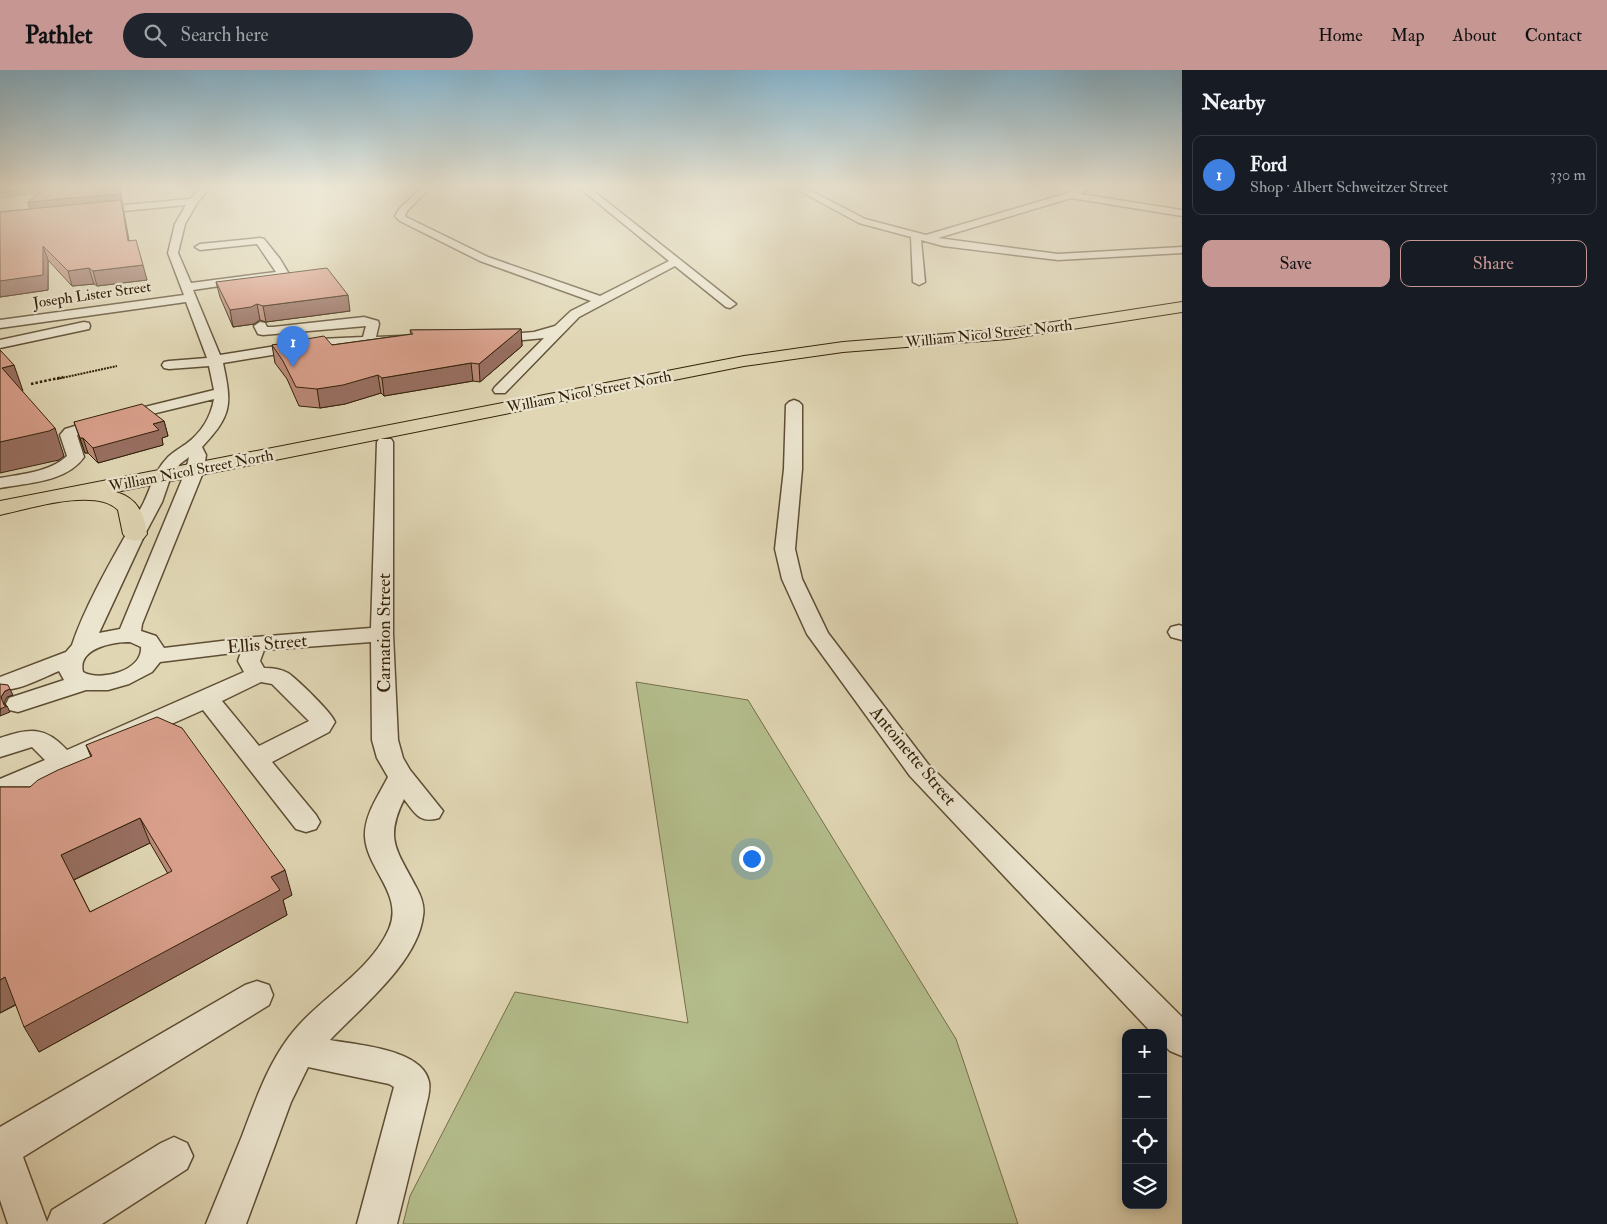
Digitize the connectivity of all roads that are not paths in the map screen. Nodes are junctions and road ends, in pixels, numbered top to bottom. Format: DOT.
graph roads {
  1 [pos="920,238"];
  2 [pos="174,239"];
  3 [pos="444,239"];
  4 [pos="648,239"];
  5 [pos="925,239"];
  6 [pos="201,250"];
  7 [pos="1182,250"];
  8 [pos="253,256"];
  9 [pos="272,259"];
  10 [pos="676,261"];
  11 [pos="213,276"];
  12 [pos="919,282"];
  13 [pos="187,293"];
  14 [pos="1182,299"];
  15 [pos="600,300"];
  16 [pos="730,304"];
  17 [pos="1182,307"];
  18 [pos="135,315"];
  19 [pos="0,320"];
  20 [pos="0,324"];
  21 [pos="260,326"];
  22 [pos="557,330"];
  23 [pos="474,339"];
  24 [pos="369,340"];
  25 [pos="414,340"];
  26 [pos="320,343"];
  27 [pos="0,344"];
  28 [pos="278,360"];
  29 [pos="208,362"];
  30 [pos="171,368"];
  31 [pos="500,390"];
  32 [pos="222,393"];
  33 [pos="794,405"];
  34 [pos="386,442"];
  35 [pos="196,457"];
  36 [pos="174,460"];
  37 [pos="162,476"];
  38 [pos="0,483"];
  39 [pos="0,494"];
  40 [pos="73,494"];
  41 [pos="0,508"];
  42 [pos="135,534"];
  43 [pos="382,634"];
  44 [pos="130,635"];
  45 [pos="255,644"];
  46 [pos="78,653"];
  47 [pos="153,656"];
  48 [pos="258,675"];
  49 [pos="84,682"];
  50 [pos="207,700"];
  51 [pos="0,748"];
  52 [pos="256,760"];
  53 [pos="62,762"];
  54 [pos="401,777"];
  55 [pos="0,790"];
  56 [pos="429,811"];
  57 [pos="306,822"];
  58 [pos="257,995"];
  59 [pos="1182,1040"];
  60 [pos="300,1050"];
  61 [pos="1,1148"];
  62 [pos="174,1156"];
  63 [pos="15,1204"];
  64 [pos="66,1224"];
  65 [pos="226,1224"];
  66 [pos="376,1224"];
  1 -- 12 [label="street"];
  2 -- 13 [label="street"];
  3 -- 15 [label="street"];
  4 -- 10 [label="street"];
  5 -- 7 [label="street"];
  6 -- 9 [label="street"];
  8 -- 9 [label="street"];
  9 -- 11 [label="street"];
  9 -- 13 [label="street"];
  10 -- 15 [label="street"];
  10 -- 16 [label="street"];
  13 -- 19 [label="street, Joseph Lister Street"];
  13 -- 20 [label="street, Joseph Lister Street"];
  13 -- 29 [label="street"];
  14 -- 35 [label="main road, William Nicol Street North"];
  15 -- 22 [label="street"];
  17 -- 35 [label="main road, William Nicol Street North"];
  18 -- 27 [label="street"];
  21 -- 24 [label="street"];
  22 -- 23 [label="street"];
  22 -- 31 [label="street"];
  24 -- 25 [label="street"];
  24 -- 26 [label="street"];
  26 -- 28 [label="street"];
  26 -- 29 [label="street"];
  29 -- 30 [label="street"];
  29 -- 32 [label="street"];
  32 -- 35 [label="street"];
  32 -- 38 [label="street"];
  33 -- 59 [label="street, Antoinette Street"];
  34 -- 43 [label="street, Carnation Street"];
  35 -- 36 [label="main road, William Nicol Street North"];
  35 -- 37 [label="main road, William Nicol Street North"];
  35 -- 44 [label="street"];
  36 -- 37 [label="street"];
  36 -- 39 [label="main road, William Nicol Street North"];
  37 -- 40 [label="main road, William Nicol Street North"];
  37 -- 42 [label="street"];
  40 -- 41 [label="main road, William Nicol Street North"];
  40 -- 42 [label="main road"];
  42 -- 46 [label="street"];
  43 -- 45 [label="street, Ellis Street"];
  43 -- 54 [label="street, Carnation Street"];
  44 -- 46 [label="street"];
  44 -- 47 [label="street"];
  45 -- 47 [label="street, Ellis Street"];
  45 -- 48 [label="street"];
  46 -- 49 [label="street"];
  46 -- 49 [label="street"];
  47 -- 49 [label="street"];
  48 -- 50 [label="street"];
  48 -- 52 [label="street"];
  50 -- 52 [label="street"];
  50 -- 53 [label="street"];
  51 -- 53 [label="street"];
  52 -- 57 [label="street"];
  53 -- 55 [label="street"];
  54 -- 56 [label="street, Carnation Street"];
  54 -- 60 [label="street"];
  58 -- 61 [label="street"];
  60 -- 65 [label="street"];
  60 -- 66 [label="street"];
  61 -- 63 [label="street"];
  62 -- 64 [label="street"];
}
